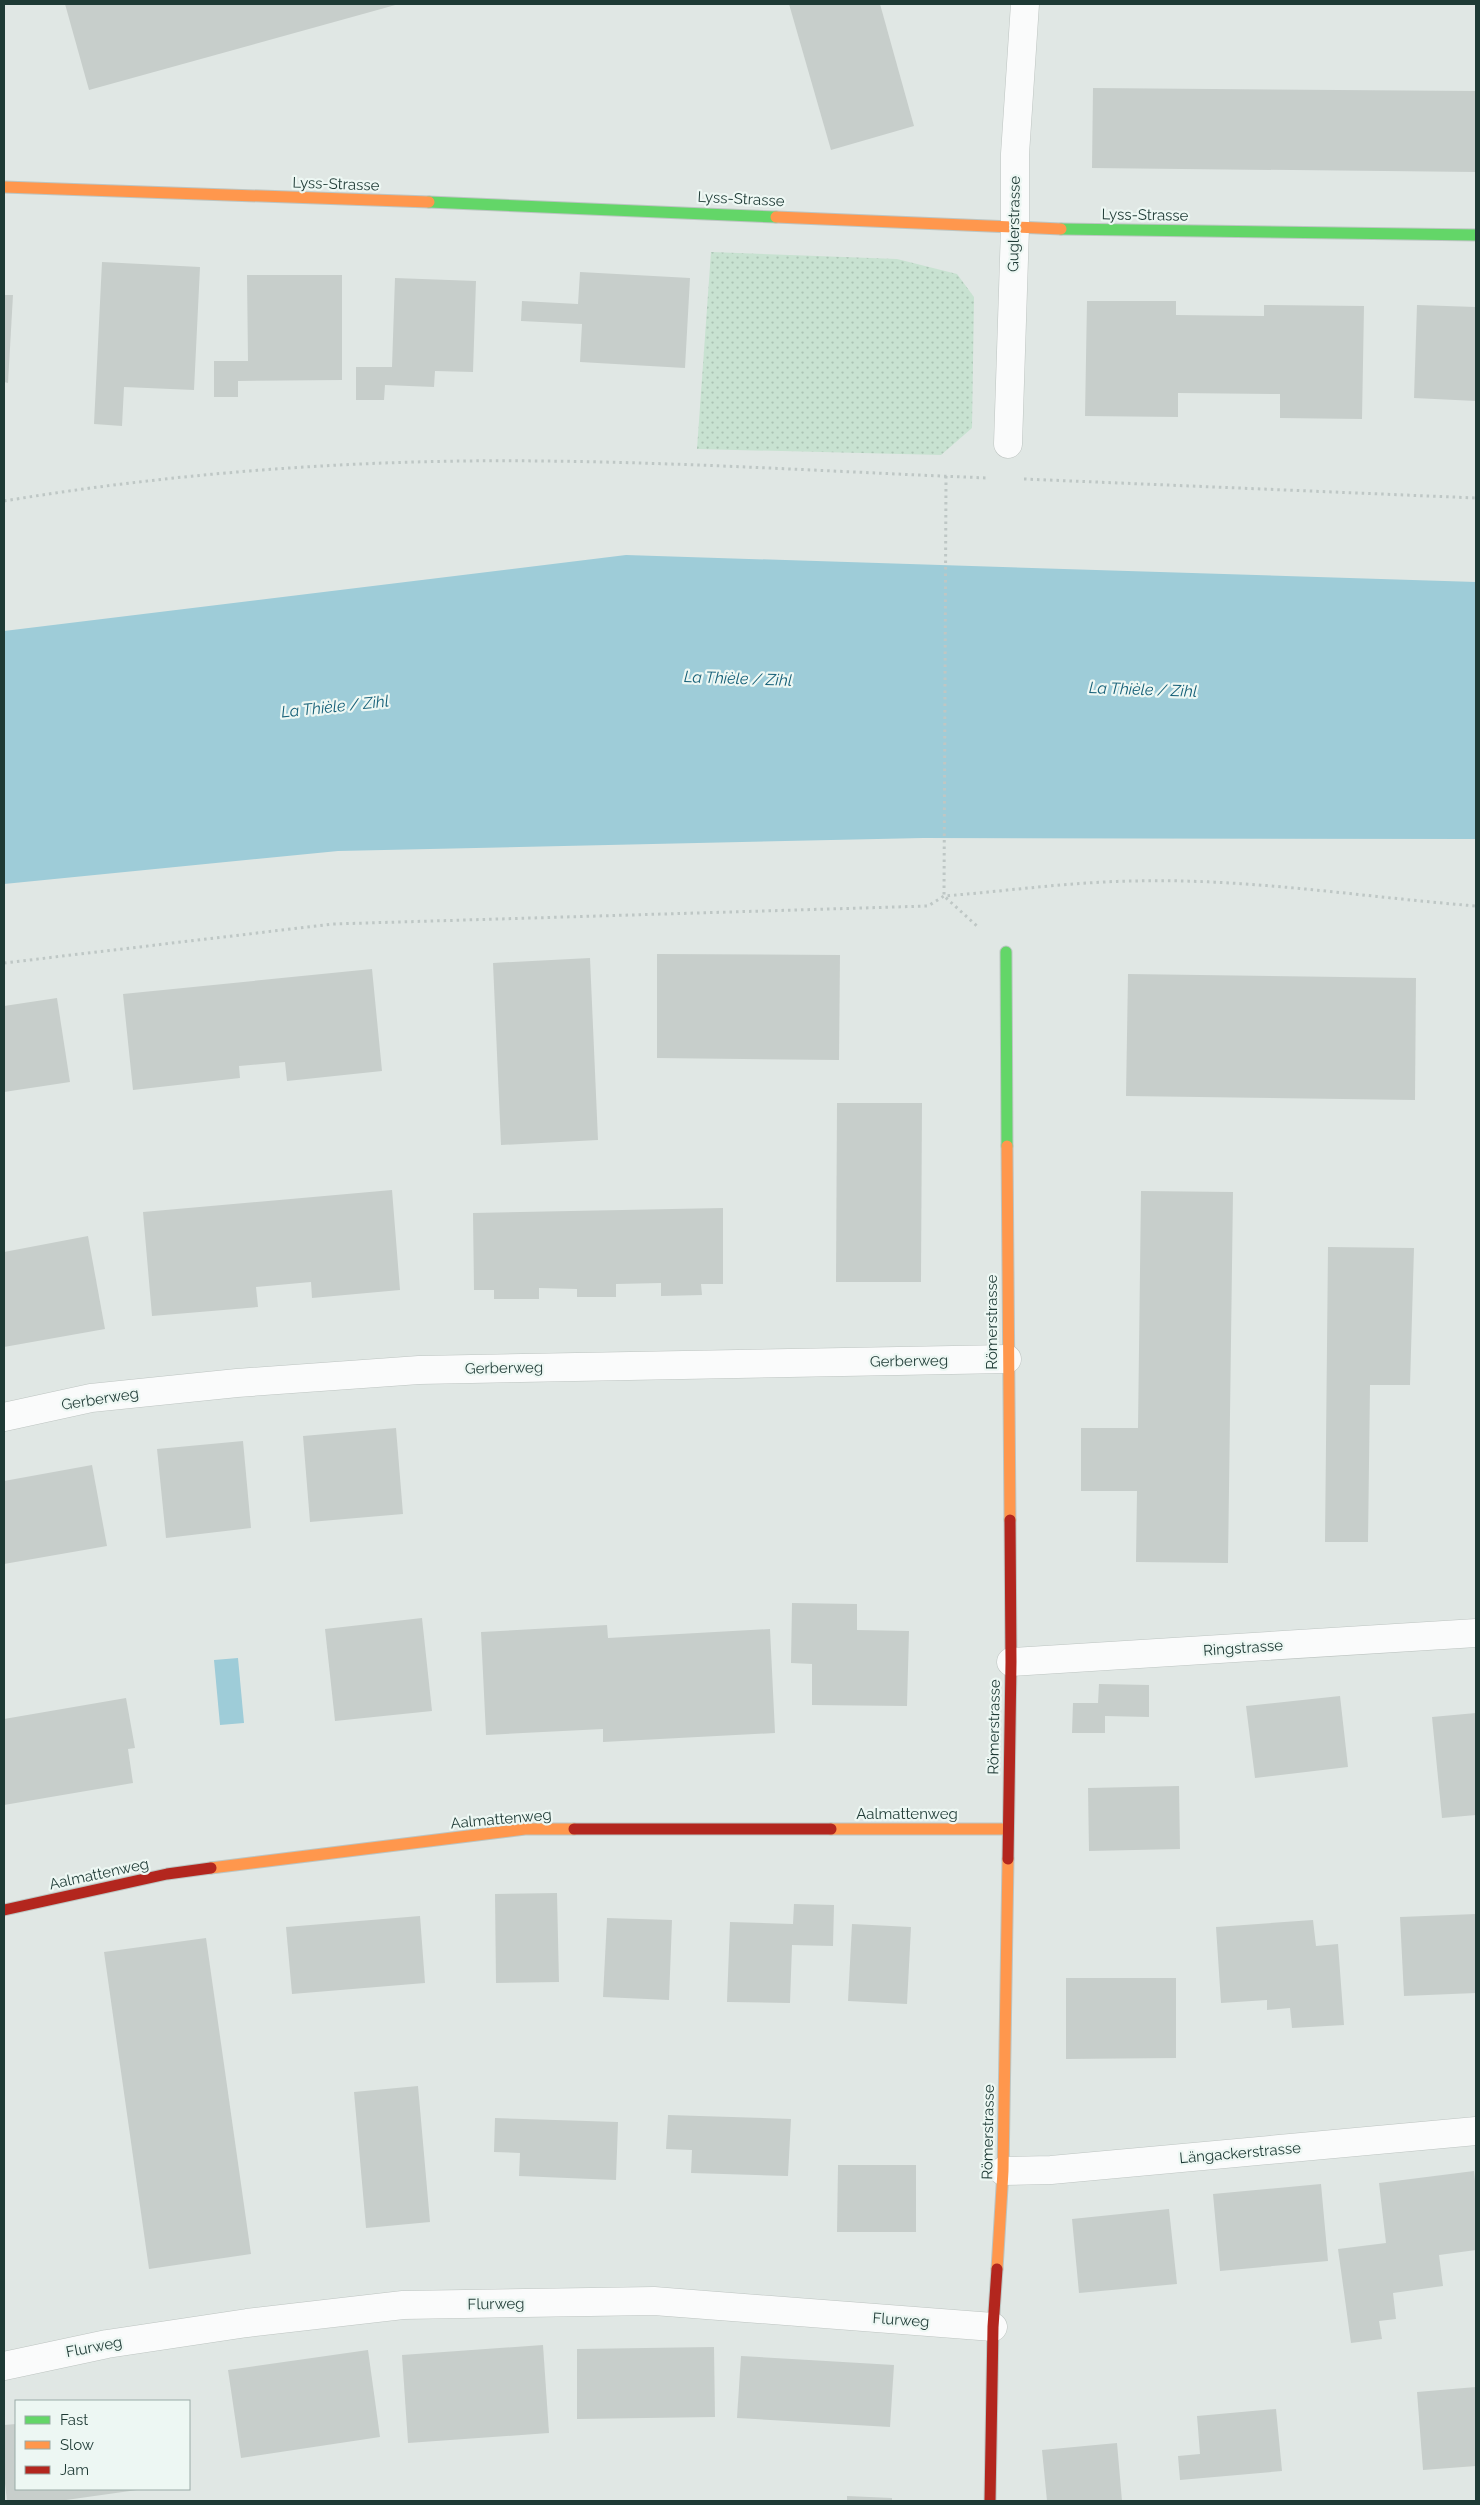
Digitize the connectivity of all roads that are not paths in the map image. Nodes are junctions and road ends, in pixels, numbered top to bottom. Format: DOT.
graph roads {
  1 [pos="1025,4"];
  2 [pos="4,187"];
  3 [pos="1015,228"];
  4 [pos="1476,235"];
  5 [pos="1008,444"];
  6 [pos="1006,952"];
  7 [pos="1007,1359"];
  8 [pos="4,1417"];
  9 [pos="1476,1633"];
  10 [pos="1011,1662"];
  11 [pos="1008,1829"];
  12 [pos="4,1910"];
  13 [pos="1476,2131"];
  14 [pos="1002,2171"];
  15 [pos="993,2327"];
  16 [pos="4,2366"];
  17 [pos="990,2501"];
  1 -- 3 [label="street, Guglerstrasse"];
  2 -- 3 [label="street, Lyss-Strasse"];
  3 -- 4 [label="street, Lyss-Strasse"];
  3 -- 5 [label="street, Guglerstrasse"];
  6 -- 7 [label="street, Römerstrasse"];
  7 -- 8 [label="street, Gerberweg"];
  7 -- 10 [label="street, Römerstrasse"];
  9 -- 10 [label="street, Ringstrasse"];
  10 -- 11 [label="street, Römerstrasse"];
  11 -- 12 [label="street, Aalmattenweg"];
  11 -- 14 [label="street, Römerstrasse"];
  13 -- 14 [label="street, Längackerstrasse"];
  14 -- 15 [label="street, Römerstrasse"];
  15 -- 16 [label="street, Flurweg"];
  15 -- 17 [label="street, Römerstrasse"];
}
